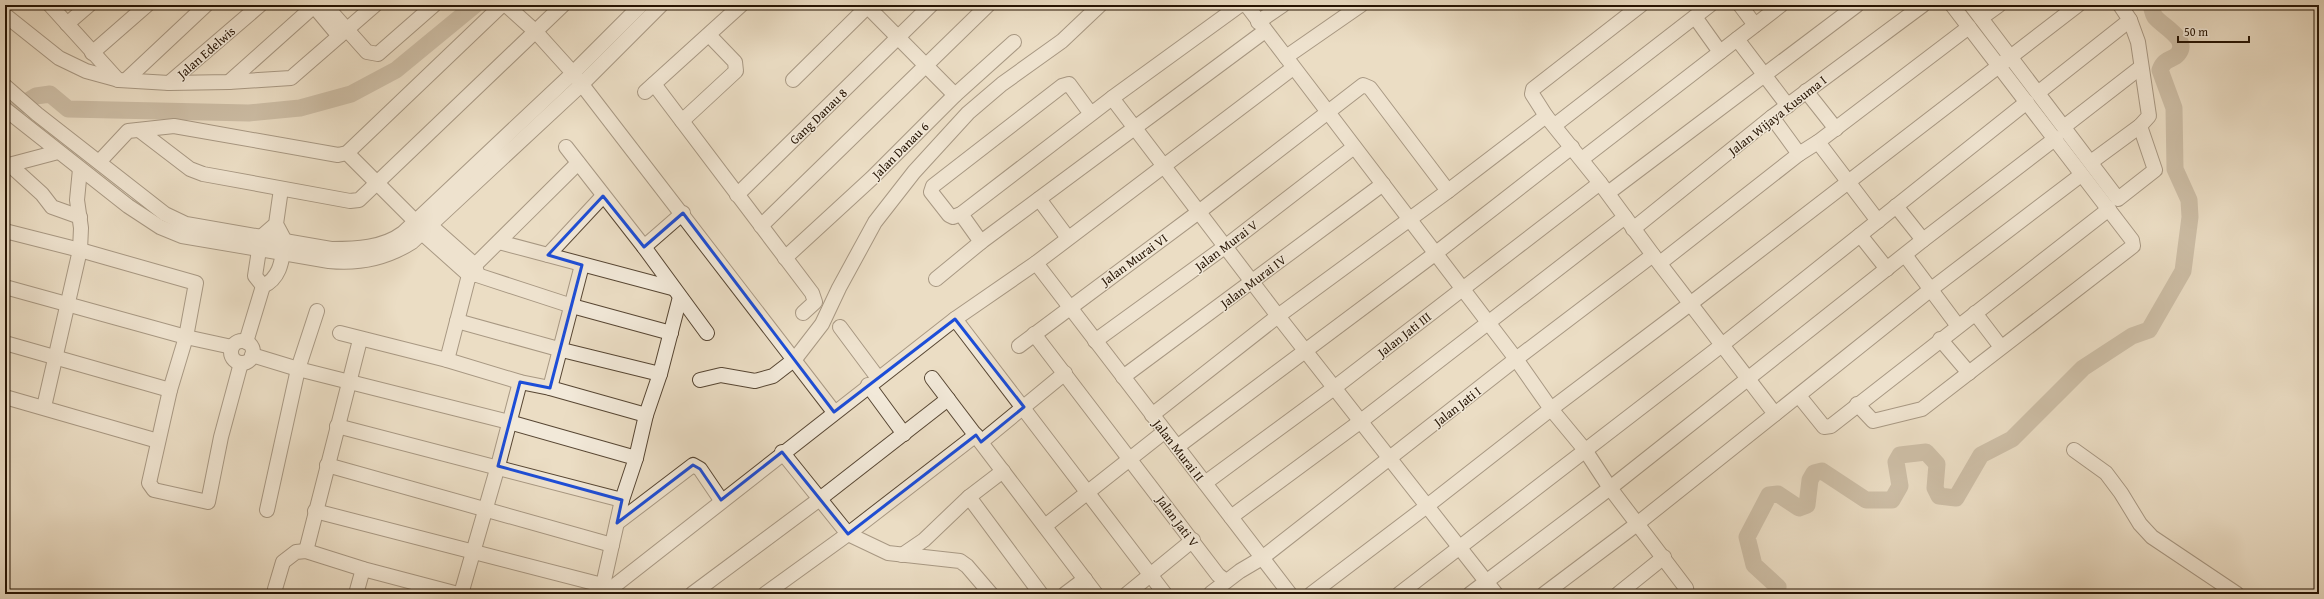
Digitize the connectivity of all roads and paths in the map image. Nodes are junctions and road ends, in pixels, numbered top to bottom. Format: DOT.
graph roads {
  1 [pos="50,5"];
  2 [pos="89,5"];
  3 [pos="147,5"];
  4 [pos="206,5"];
  5 [pos="260,5"];
  6 [pos="317,5"];
  7 [pos="375,5"];
  8 [pos="434,5"];
  9 [pos="502,5"];
  10 [pos="506,5"];
  11 [pos="563,5"];
  12 [pos="641,5"];
  13 [pos="661,5"];
  14 [pos="740,5"];
  15 [pos="931,5"];
  16 [pos="988,5"];
  17 [pos="1100,5"];
  18 [pos="1240,5"];
  19 [pos="1244,5"];
  20 [pos="1283,5"];
  21 [pos="1361,5"];
  22 [pos="1641,5"];
  23 [pos="1710,5"];
  24 [pos="1740,5"];
  25 [pos="1781,5"];
  26 [pos="1856,5"];
  27 [pos="1923,5"];
  28 [pos="1952,5"];
  29 [pos="1971,5"];
  30 [pos="1999,5"];
  31 [pos="2078,5"];
  32 [pos="2120,5"];
  33 [pos="867,6"];
  34 [pos="5,15"];
  35 [pos="1695,17"];
  36 [pos="1981,18"];
  37 [pos="2130,20"];
  38 [pos="67,24"];
  39 [pos="1755,25"];
  40 [pos="1261,26"];
  41 [pos="1969,27"];
  42 [pos="536,32"];
  43 [pos="343,33"];
  44 [pos="709,35"];
  45 [pos="898,37"];
  46 [pos="1737,39"];
  47 [pos="1014,42"];
  48 [pos="92,52"];
  49 [pos="1720,52"];
  50 [pos="2011,58"];
  51 [pos="1290,62"];
  52 [pos="926,65"];
  53 [pos="1998,66"];
  54 [pos="2140,67"];
  55 [pos="573,73"];
  56 [pos="1764,73"];
  57 [pos="122,80"];
  58 [pos="793,80"];
  59 [pos="229,82"];
  60 [pos="169,83"];
  61 [pos="582,84"];
  62 [pos="6,88"];
  63 [pos="1806,91"];
  64 [pos="2039,92"];
  65 [pos="956,95"];
  66 [pos="1112,98"];
  67 [pos="2027,102"];
  68 [pos="1788,106"];
  69 [pos="6,110"];
  70 [pos="1327,111"];
  71 [pos="1091,114"];
  72 [pos="1772,117"];
  73 [pos="682,121"];
  74 [pos="1551,121"];
  75 [pos="2065,126"];
  76 [pos="2140,126"];
  77 [pos="1136,128"];
  78 [pos="1836,129"];
  79 [pos="139,130"];
  80 [pos="2056,138"];
  81 [pos="1818,142"];
  82 [pos="566,147"];
  83 [pos="1354,147"];
  84 [pos="1572,147"];
  85 [pos="58,152"];
  86 [pos="347,153"];
  87 [pos="1799,154"];
  88 [pos="1582,159"];
  89 [pos="99,162"];
  90 [pos="2091,162"];
  91 [pos="578,163"];
  92 [pos="7,165"];
  93 [pos="1163,166"];
  94 [pos="80,169"];
  95 [pos="2081,176"];
  96 [pos="1847,183"];
  97 [pos="376,184"];
  98 [pos="1383,184"];
  99 [pos="1604,188"];
  100 [pos="281,189"];
  101 [pos="1448,191"];
  102 [pos="737,194"];
  103 [pos="603,196"];
  104 [pos="1040,199"];
  105 [pos="1896,206"];
  106 [pos="2109,209"];
  107 [pos="1200,211"];
  108 [pos="683,213"];
  109 [pos="961,214"];
  110 [pos="80,217"];
  111 [pos="1625,217"];
  112 [pos="1408,219"];
  113 [pos="1878,221"];
  114 [pos="276,224"];
  115 [pos="761,226"];
  116 [pos="1633,229"];
  117 [pos="5,231"];
  118 [pos="416,231"];
  119 [pos="1860,235"];
  120 [pos="1068,238"];
  121 [pos="1922,240"];
  122 [pos="499,242"];
  123 [pos="981,242"];
  124 [pos="260,243"];
  125 [pos="1226,246"];
  126 [pos="284,247"];
  127 [pos="644,247"];
  128 [pos="80,250"];
  129 [pos="1436,253"];
  130 [pos="1904,255"];
  131 [pos="548,256"];
  132 [pos="785,258"];
  133 [pos="1656,259"];
  134 [pos="1036,263"];
  135 [pos="582,265"];
  136 [pos="1887,270"];
  137 [pos="474,272"];
  138 [pos="936,279"];
  139 [pos="1252,281"];
  140 [pos="264,286"];
  141 [pos="5,287"];
  142 [pos="1463,288"];
  143 [pos="1930,290"];
  144 [pos="676,293"];
  145 [pos="68,304"];
  146 [pos="1690,304"];
  147 [pos="572,306"];
  148 [pos="1069,307"];
  149 [pos="317,311"];
  150 [pos="803,313"];
  151 [pos="1975,313"];
  152 [pos="1278,316"];
  153 [pos="955,319"];
  154 [pos="457,321"];
  155 [pos="1489,323"];
  156 [pos="1958,326"];
  157 [pos="840,327"];
  158 [pos="340,333"];
  159 [pos="671,333"];
  160 [pos="707,333"];
  161 [pos="1034,334"];
  162 [pos="186,336"];
  163 [pos="1940,339"];
  164 [pos="360,340"];
  165 [pos="1095,342"];
  166 [pos="5,343"];
  167 [pos="1722,345"];
  168 [pos="1019,346"];
  169 [pos="2001,347"];
  170 [pos="560,350"];
  171 [pos="1306,351"];
  172 [pos="247,353"];
  173 [pos="56,356"];
  174 [pos="794,359"];
  175 [pos="1516,359"];
  176 [pos="447,360"];
  177 [pos="298,369"];
  178 [pos="1969,373"];
  179 [pos="660,374"];
  180 [pos="1065,374"];
  181 [pos="1123,377"];
  182 [pos="932,378"];
  183 [pos="1749,379"];
  184 [pos="700,380"];
  185 [pos="350,381"];
  186 [pos="520,382"];
  187 [pos="873,382"];
  188 [pos="550,388"];
  189 [pos="1334,388"];
  190 [pos="170,390"];
  191 [pos="1799,396"];
  192 [pos="5,397"];
  193 [pos="948,399"];
  194 [pos="1857,404"];
  195 [pos="44,407"];
  196 [pos="1024,407"];
  197 [pos="1551,409"];
  198 [pos="834,412"];
  199 [pos="1775,414"];
  200 [pos="646,415"];
  201 [pos="1152,415"];
  202 [pos="1361,421"];
  203 [pos="508,422"];
  204 [pos="337,426"];
  205 [pos="1164,432"];
  206 [pos="904,434"];
  207 [pos="978,439"];
  208 [pos="158,440"];
  209 [pos="1177,447"];
  210 [pos="1585,450"];
  211 [pos="2074,450"];
  212 [pos="782,452"];
  213 [pos="636,458"];
  214 [pos="1132,459"];
  215 [pos="1390,459"];
  216 [pos="326,466"];
  217 [pos="498,466"];
  218 [pos="1003,471"];
  219 [pos="1205,483"];
  220 [pos="1610,488"];
  221 [pos="1089,493"];
  222 [pos="969,497"];
  223 [pos="821,498"];
  224 [pos="622,500"];
  225 [pos="721,500"];
  226 [pos="1428,506"];
  227 [pos="486,508"];
  228 [pos="267,510"];
  229 [pos="315,510"];
  230 [pos="1231,517"];
  231 [pos="617,523"];
  232 [pos="1637,524"];
  233 [pos="1045,526"];
  234 [pos="848,534"];
  235 [pos="1194,540"];
  236 [pos="612,545"];
  237 [pos="1459,546"];
  238 [pos="306,551"];
  239 [pos="473,553"];
  240 [pos="902,555"];
  241 [pos="1664,557"];
  242 [pos="1262,558"];
  243 [pos="363,569"];
  244 [pos="1149,575"];
  245 [pos="1085,579"];
  246 [pos="1226,581"];
  247 [pos="1486,581"];
  248 [pos="275,589"];
  249 [pos="605,589"];
  250 [pos="772,592"];
  251 [pos="1211,593"];
  252 [pos="2232,593"];
  253 [pos="356,594"];
  254 [pos="460,594"];
  255 [pos="692,594"];
  256 [pos="992,594"];
  257 [pos="1041,594"];
  258 [pos="1065,594"];
  259 [pos="1096,594"];
  260 [pos="1127,594"];
  261 [pos="1165,594"];
  262 [pos="1290,594"];
  263 [pos="1311,594"];
  264 [pos="1399,594"];
  265 [pos="1470,594"];
  266 [pos="1496,594"];
  267 [pos="1544,594"];
  268 [pos="1618,594"];
  269 [pos="1687,594"];
  1 -- 38 [label="street"];
  2 -- 38 [label="street"];
  3 -- 48 [label="street"];
  4 -- 57 [label="street"];
  5 -- 60 [label="street, Jalan Edelwis"];
  6 -- 43 [label="street"];
  6 -- 59 [label="street"];
  7 -- 43 [label="street"];
  8 -- 43 [label="street"];
  9 -- 86 [label="street"];
  10 -- 42 [label="street"];
  11 -- 42 [label="street"];
  12 -- 55 [label="street"];
  13 -- 61 [label="street"];
  14 -- 44 [label="street"];
  15 -- 45 [label="street, Gang Danau 8"];
  16 -- 52 [label="street"];
  17 -- 174 [label="street"];
  18 -- 66 [label="street"];
  19 -- 40 [label="street"];
  20 -- 40 [label="street"];
  21 -- 51 [label="street"];
  22 -- 74 [label="street"];
  23 -- 35 [label="street"];
  24 -- 39 [label="street"];
  25 -- 39 [label="street"];
  26 -- 56 [label="street, Jalan Jati III"];
  27 -- 63 [label="street, Jalan Wijaya Kusuma I"];
  28 -- 41 [label="street"];
  29 -- 36 [label="street"];
  30 -- 36 [label="street"];
  31 -- 50 [label="street"];
  32 -- 37 [label="street"];
  33 -- 45 [label="street"];
  33 -- 58 [label="street"];
  34 -- 57 [label="street"];
  35 -- 49 [label="street"];
  35 -- 74 [label="street"];
  36 -- 50 [label="street"];
  37 -- 54 [label="street"];
  37 -- 64 [label="street"];
  38 -- 48 [label="street"];
  39 -- 46 [label="street"];
  40 -- 51 [label="street"];
  40 -- 77 [label="street"];
  41 -- 53 [label="street"];
  41 -- 78 [label="street, Jalan Jati I"];
  42 -- 55 [label="street"];
  42 -- 97 [label="street"];
  43 -- 59 [label="street"];
  44 -- 73 [label="street"];
  44 -- 73 [label="street"];
  45 -- 52 [label="street"];
  45 -- 102 [label="street, Gang Danau 8"];
  46 -- 49 [label="street"];
  46 -- 56 [label="street"];
  47 -- 65 [label="street, Jalan Danau 6"];
  48 -- 57 [label="street"];
  49 -- 88 [label="street"];
  50 -- 53 [label="street"];
  50 -- 64 [label="street"];
  51 -- 70 [label="street"];
  51 -- 93 [label="street"];
  52 -- 65 [label="street"];
  52 -- 115 [label="street"];
  53 -- 67 [label="street"];
  53 -- 96 [label="street"];
  54 -- 75 [label="street"];
  54 -- 76 [label="street"];
  55 -- 61 [label="street"];
  55 -- 118 [label="street"];
  56 -- 68 [label="street"];
  56 -- 99 [label="street, Jalan Jati III"];
  57 -- 60 [label="street"];
  59 -- 60 [label="street"];
  61 -- 108 [label="street"];
  61 -- 118 [label="street"];
  62 -- 89 [label="street"];
  63 -- 68 [label="street, Jalan Wijaya Kusuma I"];
  63 -- 78 [label="street"];
  64 -- 75 [label="street"];
  65 -- 132 [label="street, Jalan Danau 6"];
  66 -- 71 [label="street"];
  66 -- 77 [label="street"];
  67 -- 80 [label="street"];
  67 -- 105 [label="street"];
  68 -- 72 [label="street, Jalan Wijaya Kusuma I"];
  69 -- 85 [label="street"];
  70 -- 83 [label="street"];
  70 -- 101 [label="street, Jalan Murai VI"];
  70 -- 107 [label="street, Jalan Murai VI"];
  71 -- 109 [label="street"];
  71 -- 109 [label="street"];
  72 -- 87 [label="street"];
  72 -- 116 [label="street, Jalan Wijaya Kusuma I"];
  73 -- 102 [label="street"];
  74 -- 84 [label="street"];
  74 -- 101 [label="street"];
  75 -- 90 [label="street"];
  76 -- 90 [label="street"];
  76 -- 90 [label="street"];
  77 -- 93 [label="street"];
  77 -- 104 [label="street"];
  78 -- 81 [label="street, Jalan Jati I"];
  79 -- 86 [label="street"];
  79 -- 89 [label="street"];
  79 -- 100 [label="street"];
  80 -- 95 [label="street"];
  80 -- 121 [label="street"];
  81 -- 87 [label="street, Jalan Jati I"];
  81 -- 96 [label="street"];
  82 -- 91 [label="street"];
  83 -- 98 [label="street"];
  83 -- 125 [label="street, Jalan Murai V"];
  84 -- 88 [label="street"];
  84 -- 129 [label="street"];
  85 -- 92 [label="street"];
  85 -- 94 [label="street"];
  86 -- 97 [label="street"];
  87 -- 133 [label="street, Jalan Jati I"];
  88 -- 99 [label="street"];
  89 -- 124 [label="street"];
  91 -- 103 [label="street"];
  91 -- 122 [label="street"];
  92 -- 110 [label="street"];
  93 -- 107 [label="street"];
  93 -- 120 [label="street"];
  94 -- 110 [label="street"];
  94 -- 124 [label="street"];
  95 -- 106 [label="street"];
  95 -- 143 [label="street"];
  96 -- 113 [label="street"];
  96 -- 146 [label="street"];
  97 -- 100 [label="street"];
  97 -- 118 [label="street"];
  98 -- 112 [label="street"];
  98 -- 139 [label="street, Jalan Murai IV"];
  99 -- 111 [label="street"];
  99 -- 142 [label="street, Jalan Jati III"];
  100 -- 114 [label="street"];
  101 -- 112 [label="street"];
  102 -- 115 [label="street"];
  103 -- 127 [label="street"];
  103 -- 131 [label="street"];
  104 -- 120 [label="street"];
  104 -- 123 [label="street"];
  105 -- 113 [label="street"];
  105 -- 121 [label="street"];
  106 -- 151 [label="street"];
  106 -- 169 [label="street"];
  107 -- 125 [label="street"];
  107 -- 148 [label="street, Jalan Murai VI"];
  108 -- 127 [label="street"];
  108 -- 174 [label="street"];
  109 -- 123 [label="street"];
  110 -- 128 [label="street"];
  111 -- 116 [label="street"];
  111 -- 155 [label="street"];
  112 -- 129 [label="street"];
  112 -- 152 [label="street"];
  113 -- 119 [label="street"];
  114 -- 124 [label="street"];
  114 -- 126 [label="street"];
  115 -- 132 [label="street"];
  116 -- 133 [label="street"];
  117 -- 128 [label="street"];
  118 -- 126 [label="street"];
  118 -- 137 [label="street"];
  119 -- 136 [label="street"];
  119 -- 167 [label="street"];
  120 -- 134 [label="street"];
  121 -- 130 [label="street"];
  122 -- 131 [label="street"];
  122 -- 137 [label="street"];
  123 -- 138 [label="street"];
  124 -- 126 [label="street"];
  124 -- 140 [label="street"];
  125 -- 139 [label="street"];
  125 -- 165 [label="street, Jalan Murai V"];
  126 -- 140 [label="street"];
  127 -- 144 [label="street"];
  128 -- 145 [label="street"];
  128 -- 162 [label="street"];
  129 -- 142 [label="street"];
  129 -- 171 [label="street"];
  130 -- 136 [label="street"];
  130 -- 143 [label="street"];
  131 -- 135 [label="street"];
  132 -- 150 [label="street"];
  133 -- 146 [label="street"];
  133 -- 175 [label="street, Jalan Jati I"];
  134 -- 148 [label="street, Jalan Murai II"];
  134 -- 153 [label="street"];
  135 -- 144 [label="street"];
  135 -- 147 [label="street"];
  136 -- 183 [label="street"];
  137 -- 147 [label="street"];
  137 -- 154 [label="street"];
  139 -- 152 [label="street"];
  139 -- 181 [label="street, Jalan Murai IV"];
  140 -- 172 [label="street"];
  141 -- 145 [label="street"];
  142 -- 155 [label="street"];
  142 -- 189 [label="street, Jalan Jati III"];
  143 -- 156 [label="street"];
  143 -- 191 [label="street"];
  144 -- 159 [label="street"];
  144 -- 160 [label="street"];
  145 -- 162 [label="street"];
  145 -- 173 [label="street"];
  146 -- 167 [label="street"];
  146 -- 197 [label="street"];
  147 -- 159 [label="street"];
  147 -- 170 [label="street"];
  148 -- 161 [label="street, Jalan Murai VI"];
  148 -- 165 [label="street, Jalan Murai II"];
  149 -- 177 [label="street"];
  151 -- 156 [label="street"];
  151 -- 169 [label="street"];
  152 -- 171 [label="street"];
  152 -- 201 [label="street"];
  153 -- 187 [label="street"];
  153 -- 196 [label="street"];
  154 -- 170 [label="street"];
  154 -- 176 [label="street"];
  155 -- 175 [label="street"];
  155 -- 202 [label="street"];
  156 -- 163 [label="street"];
  157 -- 187 [label="street"];
  158 -- 164 [label="street"];
  159 -- 179 [label="street"];
  161 -- 168 [label="street, Jalan Murai VI"];
  161 -- 180 [label="street, Jalan Jati V"];
  162 -- 172 [label="street"];
  162 -- 190 [label="street"];
  163 -- 178 [label="street"];
  163 -- 194 [label="street"];
  164 -- 176 [label="street"];
  164 -- 185 [label="street"];
  165 -- 181 [label="street, Jalan Murai II"];
  166 -- 173 [label="street"];
  167 -- 183 [label="street"];
  167 -- 210 [label="street"];
  169 -- 178 [label="street"];
  170 -- 179 [label="street"];
  170 -- 188 [label="street"];
  171 -- 189 [label="street"];
  171 -- 209 [label="street"];
  172 -- 177 [label="street"];
  172 -- 208 [label="street"];
  173 -- 190 [label="street"];
  173 -- 195 [label="street"];
  174 -- 184 [label="street"];
  174 -- 198 [label="street"];
  175 -- 197 [label="street"];
  175 -- 215 [label="street, Jalan Jati I"];
  176 -- 186 [label="street"];
  177 -- 185 [label="street"];
  177 -- 228 [label="street"];
  178 -- 194 [label="street"];
  179 -- 200 [label="street"];
  180 -- 196 [label="street"];
  180 -- 214 [label="street, Jalan Jati V"];
  181 -- 201 [label="street, Jalan Murai II"];
  182 -- 193 [label="street"];
  183 -- 199 [label="street"];
  183 -- 220 [label="street"];
  185 -- 203 [label="street"];
  185 -- 204 [label="street"];
  186 -- 188 [label="street"];
  186 -- 203 [label="street"];
  187 -- 198 [label="street"];
  187 -- 206 [label="street"];
  188 -- 200 [label="street"];
  189 -- 202 [label="street"];
  189 -- 219 [label="street, Jalan Jati III"];
  190 -- 208 [label="street"];
  191 -- 194 [label="street"];
  191 -- 199 [label="street"];
  192 -- 195 [label="street"];
  193 -- 206 [label="street"];
  193 -- 207 [label="street"];
  195 -- 208 [label="street"];
  196 -- 207 [label="street"];
  196 -- 221 [label="street"];
  197 -- 210 [label="street"];
  197 -- 226 [label="street"];
  198 -- 212 [label="street"];
  199 -- 232 [label="street"];
  200 -- 213 [label="street"];
  201 -- 205 [label="street, Jalan Murai II"];
  202 -- 215 [label="street"];
  202 -- 230 [label="street"];
  203 -- 213 [label="street"];
  203 -- 217 [label="street"];
  204 -- 216 [label="street"];
  204 -- 217 [label="street"];
  205 -- 209 [label="street, Jalan Murai II"];
  205 -- 214 [label="street"];
  206 -- 223 [label="street"];
  207 -- 218 [label="street"];
  207 -- 234 [label="street"];
  209 -- 219 [label="street, Jalan Murai II"];
  210 -- 220 [label="street"];
  210 -- 237 [label="street"];
  211 -- 252 [label="street"];
  212 -- 223 [label="street"];
  212 -- 225 [label="street"];
  213 -- 224 [label="street"];
  214 -- 221 [label="street"];
  214 -- 235 [label="street, Jalan Jati V"];
  215 -- 226 [label="street"];
  215 -- 242 [label="street, Jalan Jati I"];
  216 -- 227 [label="street"];
  216 -- 229 [label="street"];
  217 -- 224 [label="street"];
  217 -- 227 [label="street"];
  218 -- 222 [label="street"];
  218 -- 233 [label="street"];
  219 -- 230 [label="street, Jalan Murai II"];
  220 -- 232 [label="street"];
  220 -- 247 [label="street"];
  221 -- 233 [label="street"];
  221 -- 244 [label="street"];
  222 -- 240 [label="street"];
  222 -- 257 [label="street"];
  223 -- 234 [label="street"];
  223 -- 255 [label="street"];
  224 -- 231 [label="street"];
  225 -- 231 [label="street"];
  225 -- 249 [label="street"];
  226 -- 237 [label="street"];
  226 -- 263 [label="street"];
  227 -- 236 [label="street"];
  227 -- 239 [label="street"];
  229 -- 238 [label="street"];
  229 -- 239 [label="street"];
  230 -- 242 [label="street, Jalan Murai II"];
  231 -- 236 [label="street"];
  232 -- 241 [label="street"];
  232 -- 267 [label="street"];
  233 -- 245 [label="street"];
  234 -- 240 [label="street"];
  234 -- 250 [label="street"];
  235 -- 244 [label="street"];
  235 -- 246 [label="street, Jalan Jati V"];
  236 -- 249 [label="street"];
  237 -- 247 [label="street"];
  237 -- 264 [label="street"];
  238 -- 243 [label="street"];
  238 -- 248 [label="street"];
  239 -- 249 [label="street"];
  239 -- 254 [label="street"];
  240 -- 256 [label="street"];
  241 -- 268 [label="street"];
  241 -- 269 [label="street"];
  242 -- 246 [label="street, Jalan Jati I"];
  242 -- 262 [label="street, Jalan Murai II"];
  243 -- 253 [label="street"];
  243 -- 254 [label="street"];
  244 -- 260 [label="street"];
  244 -- 261 [label="street"];
  245 -- 258 [label="street"];
  245 -- 259 [label="street"];
  246 -- 251 [label="street, Jalan Jati I"];
  247 -- 265 [label="street"];
  247 -- 266 [label="street"];
}
